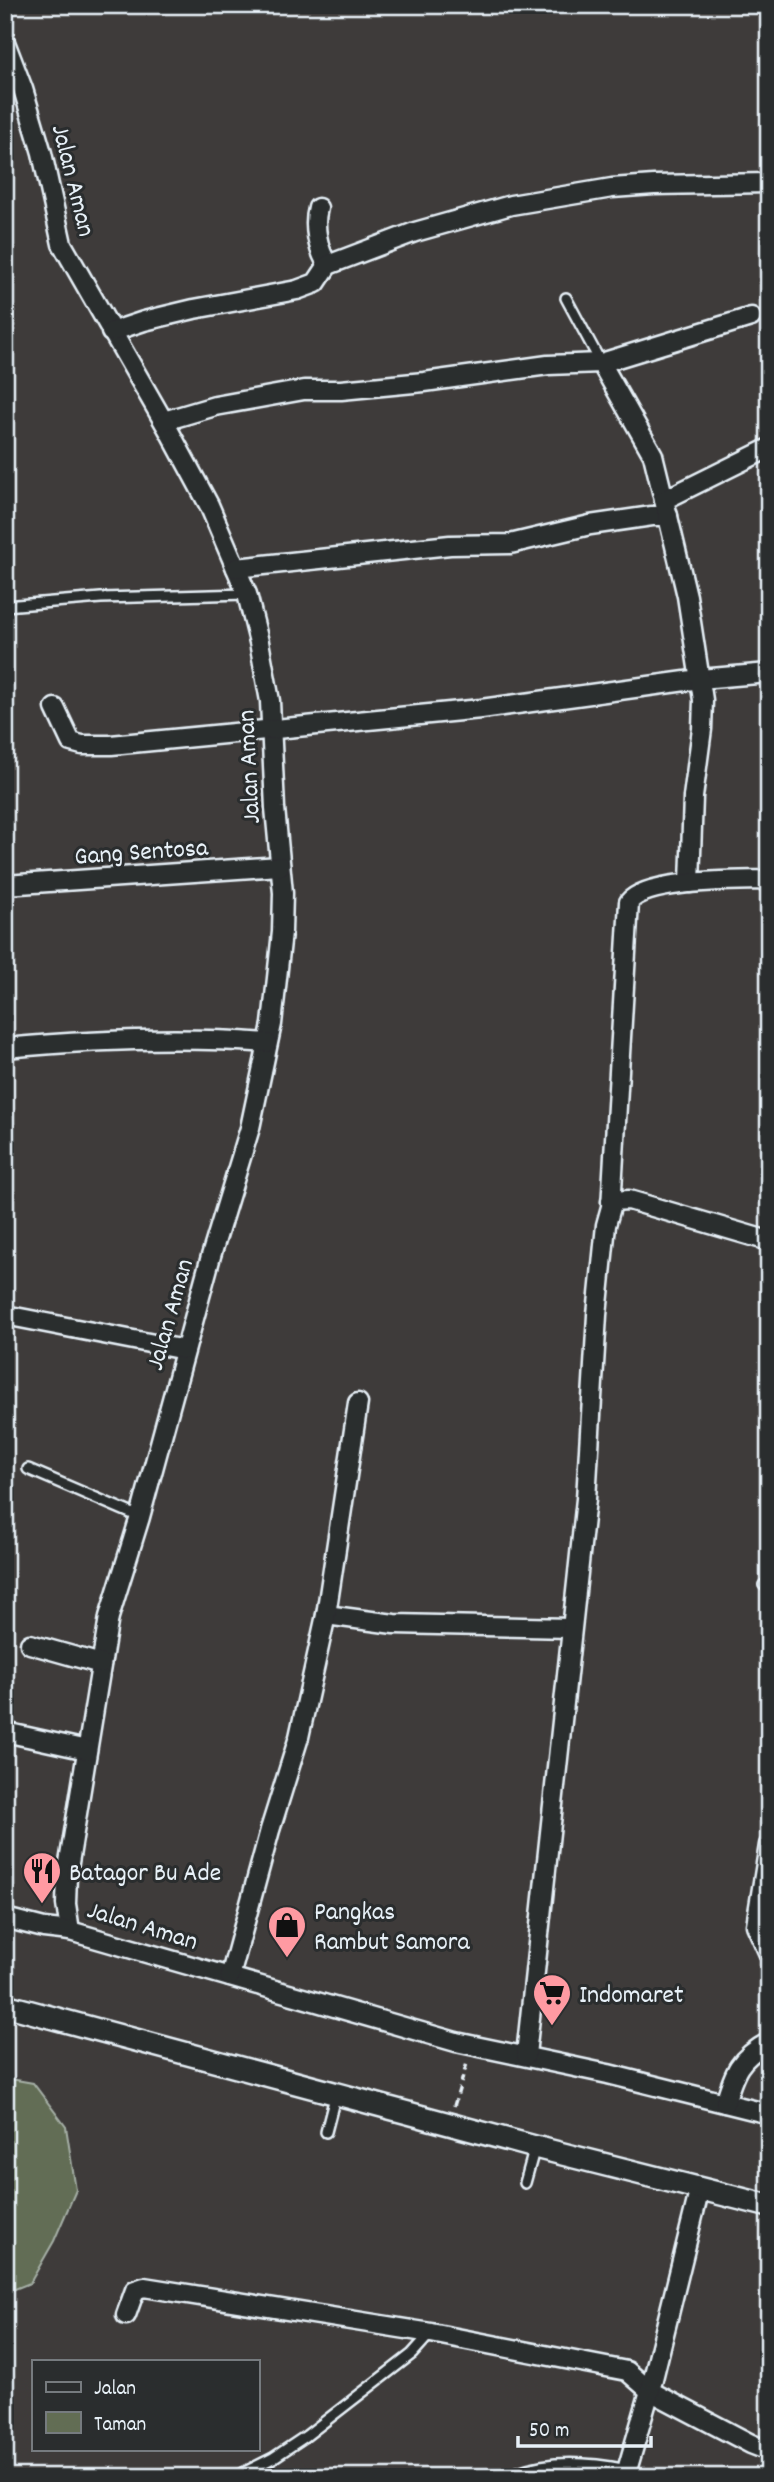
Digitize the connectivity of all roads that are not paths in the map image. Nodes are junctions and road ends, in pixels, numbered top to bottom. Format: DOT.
graph roads {
  1 [pos="5,42"];
  2 [pos="769,183"];
  3 [pos="318,208"];
  4 [pos="328,265"];
  5 [pos="566,298"];
  6 [pos="751,317"];
  7 [pos="111,332"];
  8 [pos="601,363"];
  9 [pos="164,421"];
  10 [pos="769,448"];
  11 [pos="666,508"];
  12 [pos="236,568"];
  13 [pos="247,594"];
  14 [pos="5,606"];
  15 [pos="769,673"];
  16 [pos="700,679"];
  17 [pos="55,708"];
  18 [pos="271,729"];
  19 [pos="280,866"];
  20 [pos="766,880"];
  21 [pos="690,883"];
  22 [pos="5,885"];
  23 [pos="267,1043"];
  24 [pos="5,1048"];
  25 [pos="611,1201"];
  26 [pos="769,1241"];
  27 [pos="5,1315"];
  28 [pos="184,1350"];
  29 [pos="358,1403"];
  30 [pos="28,1469"];
  31 [pos="140,1517"];
  32 [pos="326,1615"];
  33 [pos="571,1628"];
  34 [pos="30,1644"];
  35 [pos="101,1664"];
  36 [pos="5,1732"];
  37 [pos="87,1751"];
  38 [pos="769,1845"];
  39 [pos="5,1918"];
  40 [pos="70,1931"];
  41 [pos="769,1954"];
  42 [pos="230,1977"];
  43 [pos="5,2005"];
  44 [pos="769,2042"];
  45 [pos="526,2055"];
  46 [pos="336,2092"];
  47 [pos="725,2103"];
  48 [pos="769,2114"];
  49 [pos="326,2132"];
  50 [pos="536,2147"];
  51 [pos="525,2183"];
  52 [pos="699,2188"];
  53 [pos="769,2206"];
  54 [pos="126,2315"];
  55 [pos="431,2333"];
  56 [pos="650,2391"];
  57 [pos="769,2451"];
  58 [pos="237,2476"];
  59 [pos="625,2476"];
  60 [pos="517,2477"];
  1 -- 7 [label="street, Jalan Aman"];
  2 -- 4 [label="street"];
  3 -- 4 [label="street"];
  4 -- 7 [label="street"];
  5 -- 8 [label="lane"];
  6 -- 8 [label="street"];
  7 -- 9 [label="street, Jalan Aman"];
  8 -- 9 [label="street"];
  8 -- 11 [label="street"];
  9 -- 12 [label="street, Jalan Aman"];
  10 -- 11 [label="street"];
  11 -- 12 [label="street"];
  11 -- 16 [label="street"];
  12 -- 13 [label="street, Jalan Aman"];
  13 -- 14 [label="lane"];
  13 -- 18 [label="street, Jalan Aman"];
  15 -- 16 [label="street"];
  16 -- 18 [label="street"];
  16 -- 21 [label="street"];
  17 -- 18 [label="street"];
  18 -- 19 [label="street, Jalan Aman"];
  19 -- 22 [label="street, Gang Sentosa"];
  19 -- 23 [label="street, Jalan Aman"];
  20 -- 21 [label="street"];
  21 -- 25 [label="street"];
  23 -- 24 [label="street"];
  23 -- 28 [label="street, Jalan Aman"];
  25 -- 26 [label="street"];
  25 -- 33 [label="street"];
  27 -- 28 [label="street"];
  28 -- 31 [label="street, Jalan Aman"];
  29 -- 32 [label="street"];
  30 -- 31 [label="lane"];
  31 -- 35 [label="street, Jalan Aman"];
  32 -- 33 [label="street"];
  32 -- 42 [label="street"];
  33 -- 45 [label="street"];
  34 -- 35 [label="street"];
  35 -- 37 [label="street, Jalan Aman"];
  36 -- 37 [label="street"];
  37 -- 40 [label="street, Jalan Aman"];
  38 -- 41 [label="street"];
  39 -- 40 [label="street"];
  40 -- 42 [label="street, Jalan Aman"];
  42 -- 45 [label="street, Jalan Aman"];
  43 -- 46 [label="street"];
  44 -- 47 [label="street"];
  45 -- 47 [label="street, Jalan Aman"];
  46 -- 49 [label="lane"];
  46 -- 50 [label="street"];
  47 -- 48 [label="street, Jalan Aman"];
  50 -- 51 [label="lane"];
  50 -- 52 [label="street"];
  52 -- 53 [label="street"];
  52 -- 56 [label="street"];
  54 -- 55 [label="street"];
  55 -- 56 [label="street"];
  55 -- 58 [label="lane"];
  56 -- 57 [label="street"];
  56 -- 59 [label="street"];
  59 -- 60 [label="street"];
}
